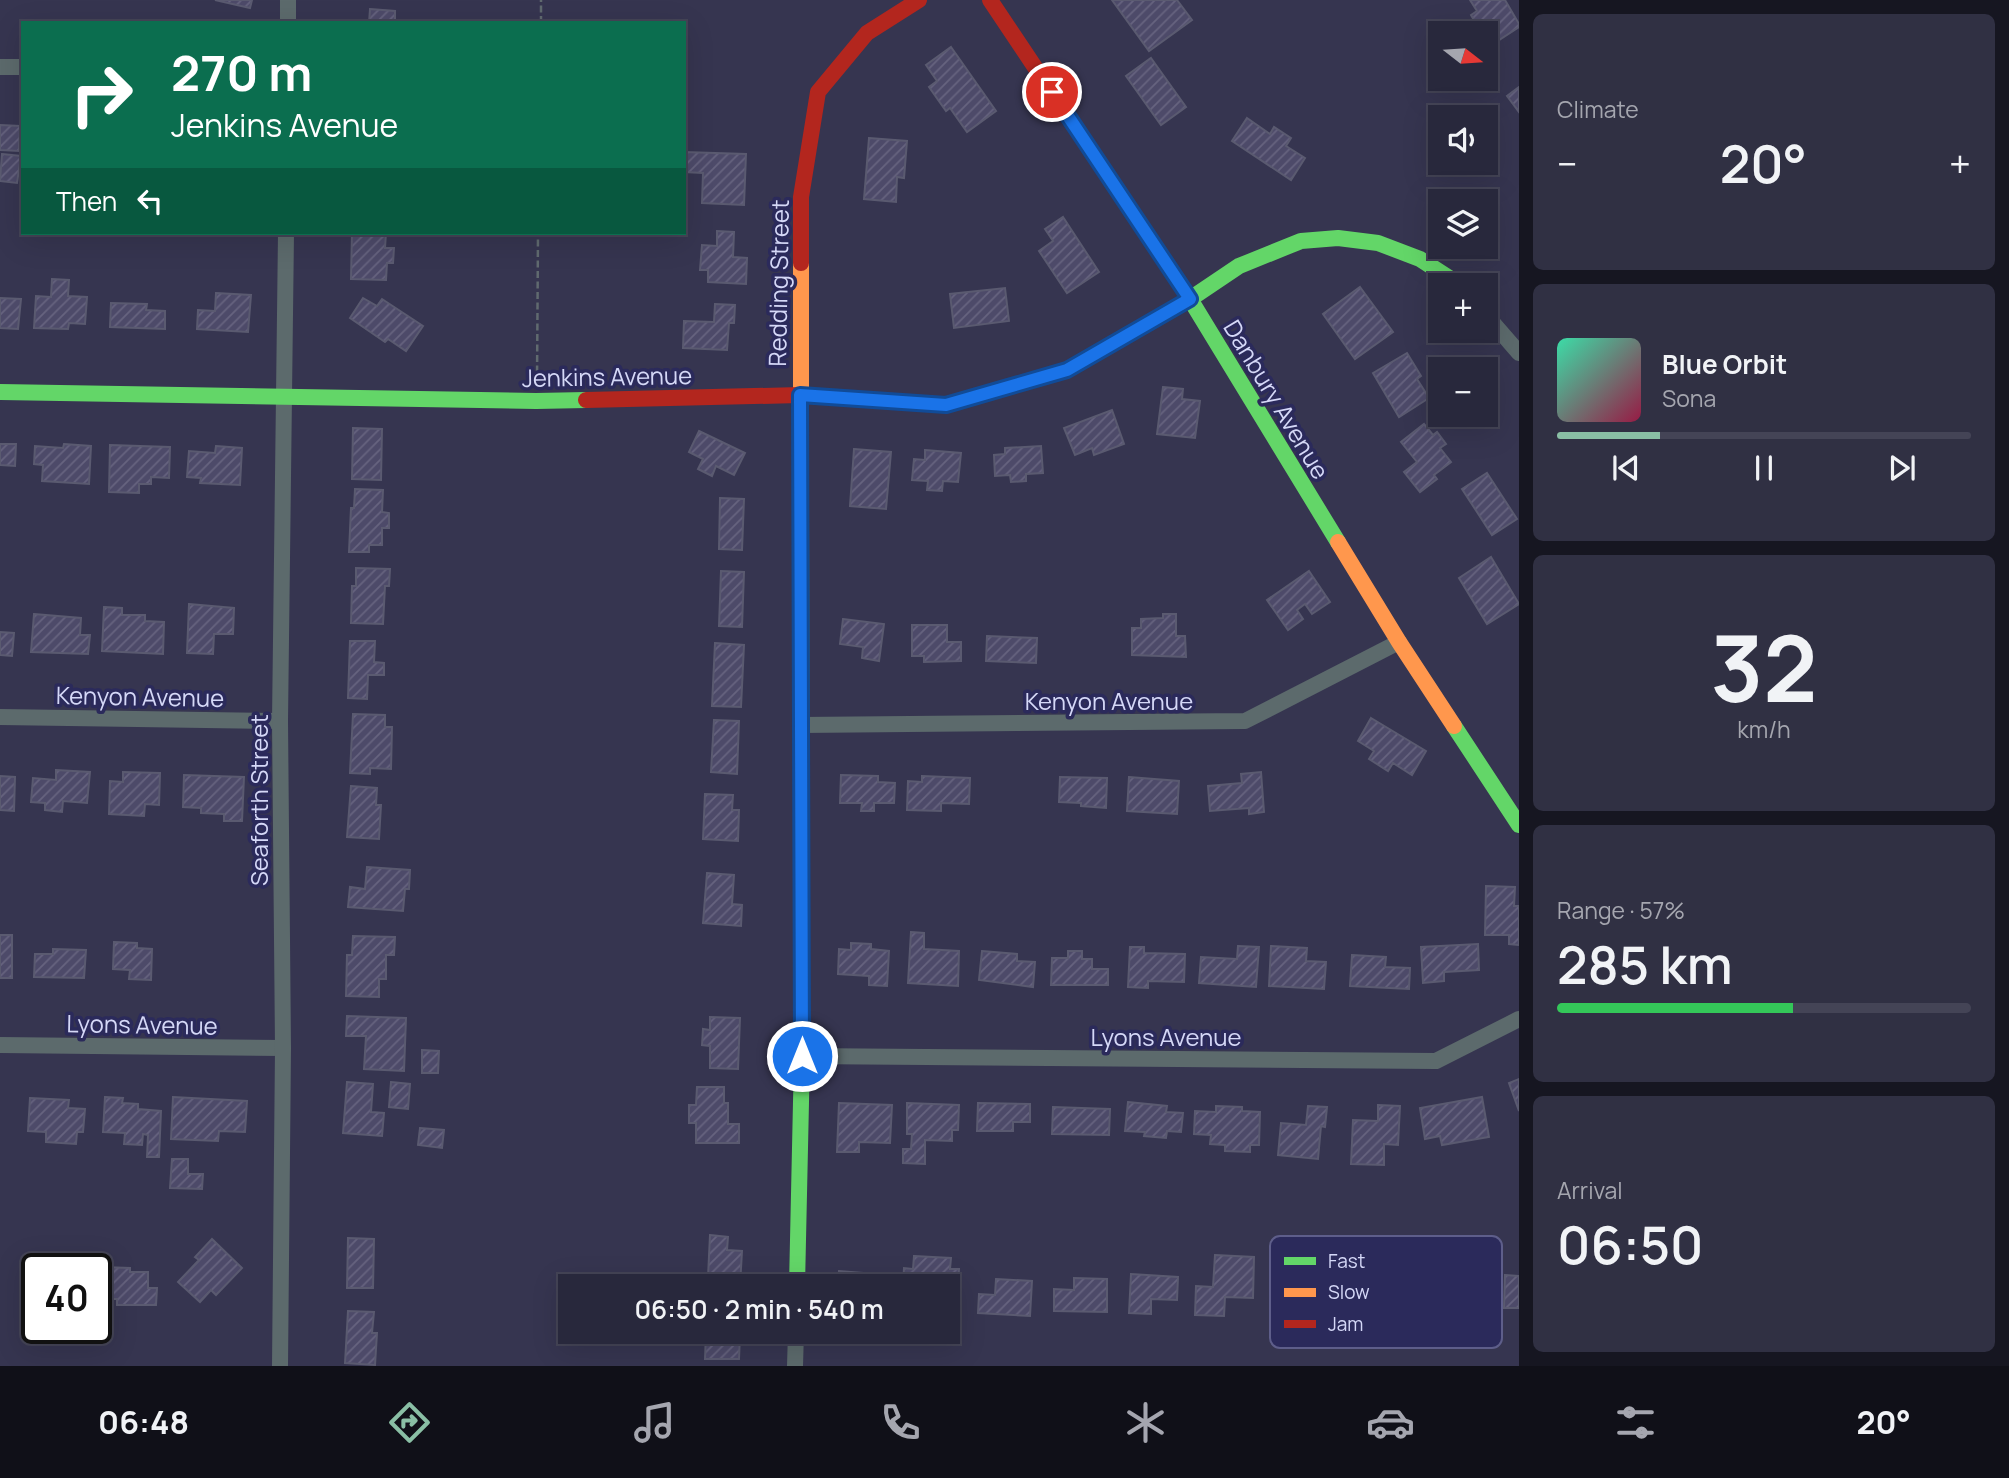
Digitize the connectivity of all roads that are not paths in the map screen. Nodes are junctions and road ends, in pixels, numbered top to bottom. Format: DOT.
graph roads {
  1 [pos="288,0"];
  2 [pos="919,0"];
  3 [pos="990,0"];
  4 [pos="288,21"];
  5 [pos="0,67"];
  6 [pos="21,67"];
  7 [pos="286,235"];
  8 [pos="1443,273"];
  9 [pos="1190,299"];
  10 [pos="1498,329"];
  11 [pos="1519,353"];
  12 [pos="0,392"];
  13 [pos="800,395"];
  14 [pos="284,396"];
  15 [pos="1399,642"];
  16 [pos="0,717"];
  17 [pos="280,720"];
  18 [pos="800,725"];
  19 [pos="1519,825"];
  20 [pos="1519,1019"];
  21 [pos="0,1045"];
  22 [pos="283,1048"];
  23 [pos="802,1056"];
  24 [pos="797,1274"];
  25 [pos="796,1344"];
  26 [pos="279,1366"];
  27 [pos="795,1366"];
  1 -- 4 [label="street"];
  2 -- 13 [label="street, Redding Street"];
  3 -- 9 [label="street, Danbury Avenue"];
  5 -- 6 [label="street"];
  7 -- 14 [label="street, Seaforth Street"];
  8 -- 9 [label="street, Jenkins Avenue"];
  9 -- 13 [label="street, Jenkins Avenue"];
  9 -- 15 [label="street, Danbury Avenue"];
  10 -- 11 [label="street"];
  12 -- 14 [label="street, Jenkins Avenue"];
  13 -- 14 [label="street, Jenkins Avenue"];
  13 -- 18 [label="street, Redding Street"];
  14 -- 17 [label="street, Seaforth Street"];
  15 -- 18 [label="street, Kenyon Avenue"];
  15 -- 19 [label="street, Danbury Avenue"];
  16 -- 17 [label="street, Kenyon Avenue"];
  17 -- 22 [label="street, Seaforth Street"];
  18 -- 23 [label="street, Redding Street"];
  20 -- 23 [label="street, Lyons Avenue"];
  21 -- 22 [label="street, Lyons Avenue"];
  22 -- 26 [label="street, Seaforth Street"];
  23 -- 24 [label="street, Redding Street"];
  25 -- 27 [label="street"];
}
